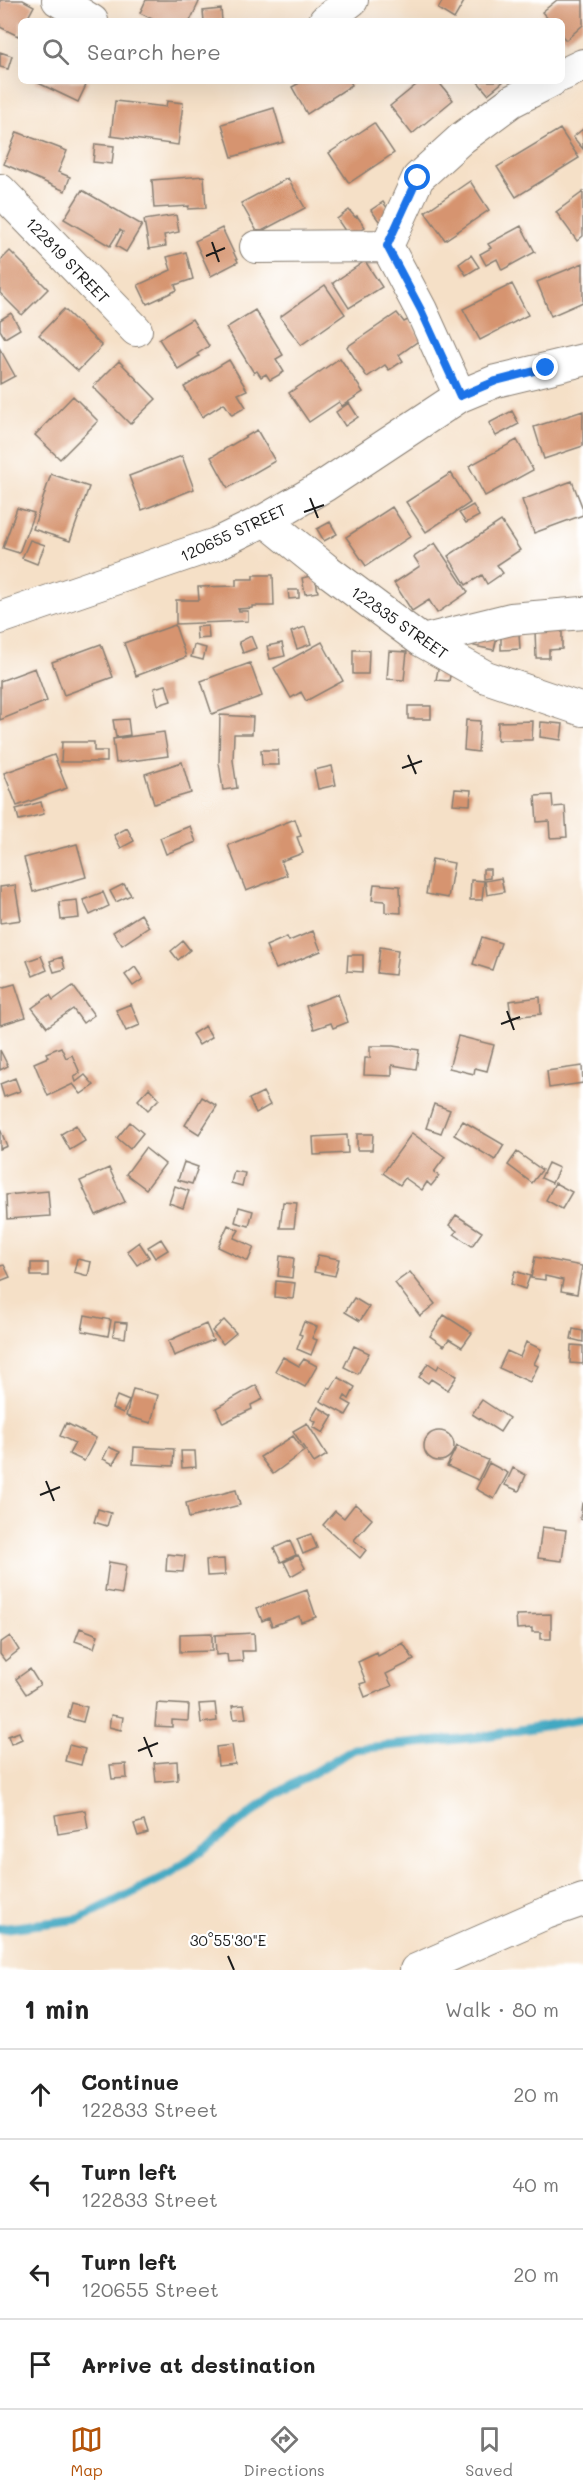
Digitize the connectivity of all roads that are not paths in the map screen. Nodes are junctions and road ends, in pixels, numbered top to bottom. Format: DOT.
graph roads {
  1 [pos="58,0"];
  2 [pos="352,0"];
  3 [pos="87,18"];
  4 [pos="329,18"];
  5 [pos="583,65"];
  6 [pos="565,74"];
  7 [pos="545,84"];
  8 [pos="0,190"];
  9 [pos="387,246"];
  10 [pos="256,247"];
  11 [pos="136,330"];
  12 [pos="583,360"];
  13 [pos="460,396"];
  14 [pos="265,520"];
  15 [pos="583,613"];
  16 [pos="0,618"];
  17 [pos="422,641"];
  18 [pos="583,710"];
  19 [pos="583,1900"];
  20 [pos="416,1970"];
  1 -- 3 [label="street"];
  2 -- 4 [label="street"];
  5 -- 6 [label="street"];
  7 -- 9 [label="street"];
  8 -- 11 [label="street, 122819 STREET"];
  9 -- 10 [label="street"];
  9 -- 13 [label="street"];
  12 -- 13 [label="street, 120655 STREET"];
  13 -- 14 [label="street, 120655 STREET"];
  14 -- 16 [label="street, 120655 STREET"];
  14 -- 17 [label="street, 122835 STREET"];
  15 -- 17 [label="street"];
  17 -- 18 [label="street, 122835 STREET"];
  19 -- 20 [label="street"];
}
